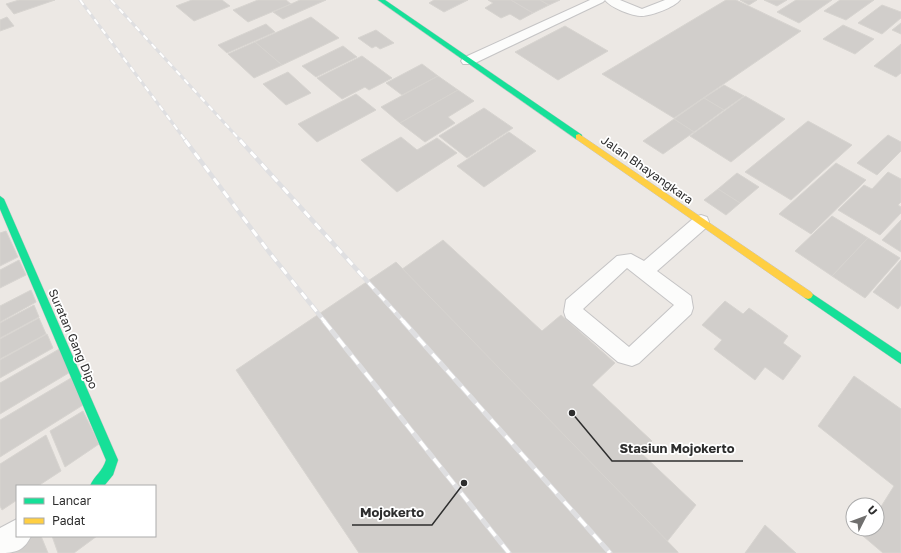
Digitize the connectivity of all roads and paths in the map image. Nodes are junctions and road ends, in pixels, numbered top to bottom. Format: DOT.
graph roads {
  1 [pos="381,0"];
  2 [pos="599,0"];
  3 [pos="611,0"];
  4 [pos="674,0"];
  5 [pos="468,61"];
  6 [pos="0,199"];
  7 [pos="701,222"];
  8 [pos="644,271"];
  9 [pos="901,359"];
  10 [pos="97,485"];
  11 [pos="16,535"];
  12 [pos="0,545"];
  1 -- 5 [label="main road, Jalan Bhayangkara"];
  2 -- 5 [label="lane"];
  3 -- 4 [label="lane"];
  5 -- 7 [label="main road, Jalan Bhayangkara"];
  6 -- 10 [label="main road, Suratan Gang Dipo"];
  7 -- 8 [label="lane"];
  7 -- 9 [label="main road, Jalan Bhayangkara"];
  8 -- 8 [label="lane"];
  11 -- 12 [label="street"];
}
